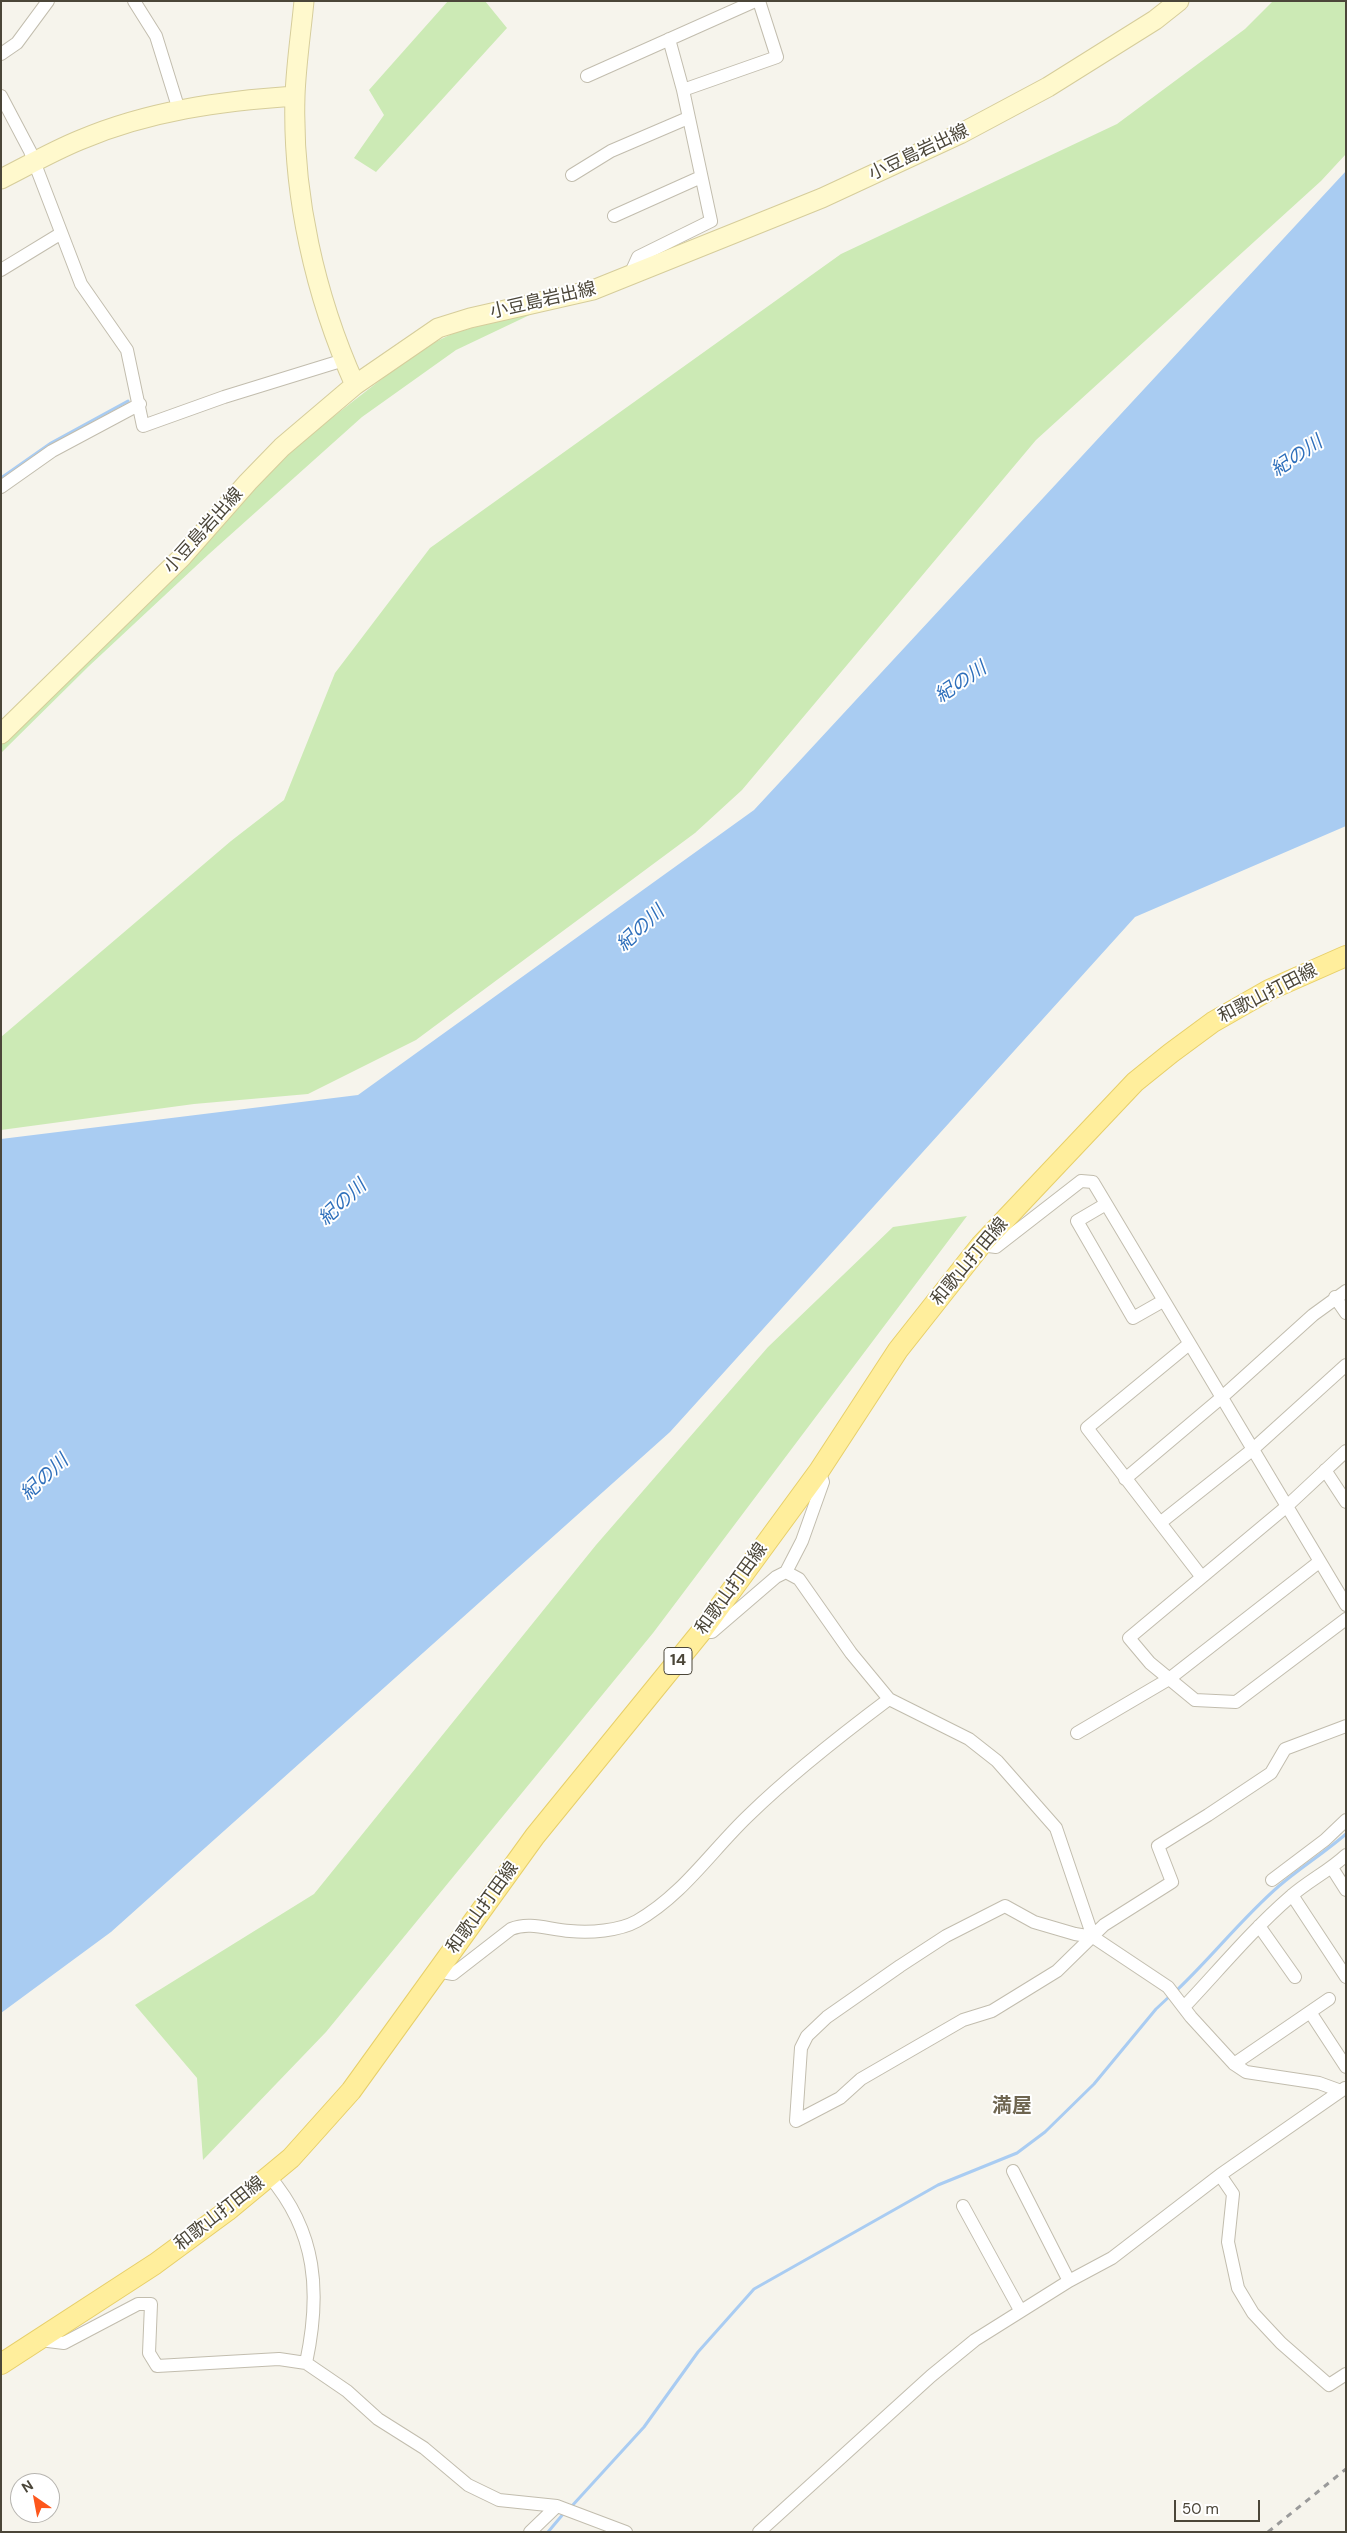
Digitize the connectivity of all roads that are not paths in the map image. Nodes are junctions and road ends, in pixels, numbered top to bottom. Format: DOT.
graph roads {
  1 [pos="48,1"];
  2 [pos="134,1"];
  3 [pos="304,1"];
  4 [pos="755,1"];
  5 [pos="759,1"];
  6 [pos="1179,1"];
  7 [pos="669,39"];
  8 [pos="1,54"];
  9 [pos="587,76"];
  10 [pos="683,90"];
  11 [pos="1,96"];
  12 [pos="295,96"];
  13 [pos="179,110"];
  14 [pos="688,118"];
  15 [pos="34,162"];
  16 [pos="572,175"];
  17 [pos="701,177"];
  18 [pos="1,179"];
  19 [pos="614,216"];
  20 [pos="60,234"];
  21 [pos="1,270"];
  22 [pos="629,277"];
  23 [pos="344,360"];
  24 [pos="355,385"];
  25 [pos="140,404"];
  26 [pos="1,487"];
  27 [pos="1,734"];
  28 [pos="1346,956"];
  29 [pos="1106,1204"];
  30 [pos="981,1245"];
  31 [pos="1340,1294"];
  32 [pos="1163,1301"];
  33 [pos="1346,1313"];
  34 [pos="1189,1344"];
  35 [pos="1346,1365"];
  36 [pos="1221,1398"];
  37 [pos="1252,1450"];
  38 [pos="1346,1451"];
  39 [pos="1325,1470"];
  40 [pos="819,1471"];
  41 [pos="1125,1479"];
  42 [pos="1346,1502"];
  43 [pos="1286,1507"];
  44 [pos="1160,1523"];
  45 [pos="1319,1562"];
  46 [pos="786,1572"];
  47 [pos="1201,1576"];
  48 [pos="1346,1605"];
  49 [pos="1346,1619"];
  50 [pos="702,1632"];
  51 [pos="1169,1679"];
  52 [pos="889,1699"];
  53 [pos="1346,1726"];
  54 [pos="1077,1734"];
  55 [pos="1346,1820"];
  56 [pos="1346,1855"];
  57 [pos="1332,1868"];
  58 [pos="1272,1880"];
  59 [pos="1346,1890"];
  60 [pos="1292,1895"];
  61 [pos="1259,1926"];
  62 [pos="1093,1937"];
  63 [pos="437,1971"];
  64 [pos="1295,1977"];
  65 [pos="1346,1977"];
  66 [pos="1329,1999"];
  67 [pos="1181,2003"];
  68 [pos="1310,2012"];
  69 [pos="1234,2064"];
  70 [pos="1346,2067"];
  71 [pos="1343,2089"];
  72 [pos="1013,2171"];
  73 [pos="1220,2175"];
  74 [pos="269,2176"];
  75 [pos="963,2206"];
  76 [pos="1069,2281"];
  77 [pos="1020,2310"];
  78 [pos="40,2340"];
  79 [pos="306,2363"];
  80 [pos="1,2364"];
  81 [pos="1346,2374"];
  82 [pos="557,2506"];
  83 [pos="530,2532"];
  84 [pos="626,2532"];
  85 [pos="759,2532"];
  1 -- 8 [label="street"];
  2 -- 13 [label="street"];
  3 -- 12 [label="main road"];
  4 -- 7 [label="street"];
  5 -- 10 [label="street"];
  6 -- 22 [label="main road, 小豆島岩出線"];
  7 -- 9 [label="street"];
  7 -- 10 [label="street"];
  10 -- 14 [label="street"];
  11 -- 15 [label="street"];
  12 -- 13 [label="main road"];
  12 -- 23 [label="main road"];
  13 -- 15 [label="main road"];
  14 -- 16 [label="street"];
  14 -- 17 [label="street"];
  15 -- 18 [label="main road"];
  15 -- 20 [label="street"];
  17 -- 19 [label="street"];
  17 -- 22 [label="street"];
  20 -- 21 [label="street"];
  20 -- 25 [label="street"];
  22 -- 24 [label="main road, 小豆島岩出線"];
  23 -- 24 [label="main road"];
  23 -- 25 [label="street"];
  24 -- 27 [label="main road, 小豆島岩出線"];
  25 -- 26 [label="street"];
  28 -- 30 [label="main road, 和歌山打田線 / 14"];
  29 -- 30 [label="street"];
  29 -- 32 [label="street"];
  29 -- 32 [label="street"];
  30 -- 40 [label="main road, 和歌山打田線 / 14"];
  31 -- 33 [label="street"];
  31 -- 36 [label="street"];
  32 -- 34 [label="street"];
  34 -- 36 [label="street"];
  34 -- 41 [label="street"];
  35 -- 37 [label="street"];
  36 -- 37 [label="street"];
  36 -- 41 [label="street"];
  37 -- 43 [label="street"];
  37 -- 44 [label="street"];
  38 -- 39 [label="street"];
  39 -- 42 [label="street"];
  39 -- 43 [label="street"];
  40 -- 46 [label="street"];
  40 -- 50 [label="main road, 和歌山打田線 / 14"];
  41 -- 44 [label="street"];
  43 -- 45 [label="street"];
  43 -- 47 [label="street"];
  44 -- 47 [label="street"];
  45 -- 48 [label="street"];
  45 -- 51 [label="street"];
  46 -- 50 [label="street"];
  46 -- 52 [label="street"];
  47 -- 51 [label="street"];
  49 -- 51 [label="street"];
  50 -- 63 [label="main road, 和歌山打田線 / 14"];
  51 -- 54 [label="street"];
  52 -- 62 [label="street"];
  52 -- 63 [label="street"];
  53 -- 62 [label="street"];
  55 -- 58 [label="street"];
  56 -- 57 [label="street"];
  57 -- 59 [label="street"];
  57 -- 60 [label="street"];
  60 -- 61 [label="street"];
  60 -- 65 [label="street"];
  61 -- 64 [label="street"];
  61 -- 67 [label="street"];
  62 -- 62 [label="street"];
  62 -- 67 [label="street"];
  63 -- 74 [label="main road, 和歌山打田線 / 14"];
  66 -- 68 [label="street"];
  67 -- 69 [label="street"];
  68 -- 69 [label="street"];
  68 -- 70 [label="street"];
  69 -- 71 [label="street"];
  71 -- 73 [label="street"];
  72 -- 76 [label="street"];
  73 -- 76 [label="street"];
  73 -- 81 [label="street"];
  74 -- 78 [label="main road, 和歌山打田線 / 14"];
  74 -- 79 [label="street"];
  75 -- 77 [label="street"];
  76 -- 77 [label="street"];
  77 -- 85 [label="street"];
  78 -- 79 [label="street"];
  78 -- 80 [label="main road, 和歌山打田線 / 14"];
  79 -- 82 [label="street"];
  82 -- 83 [label="street"];
  82 -- 84 [label="street"];
}
